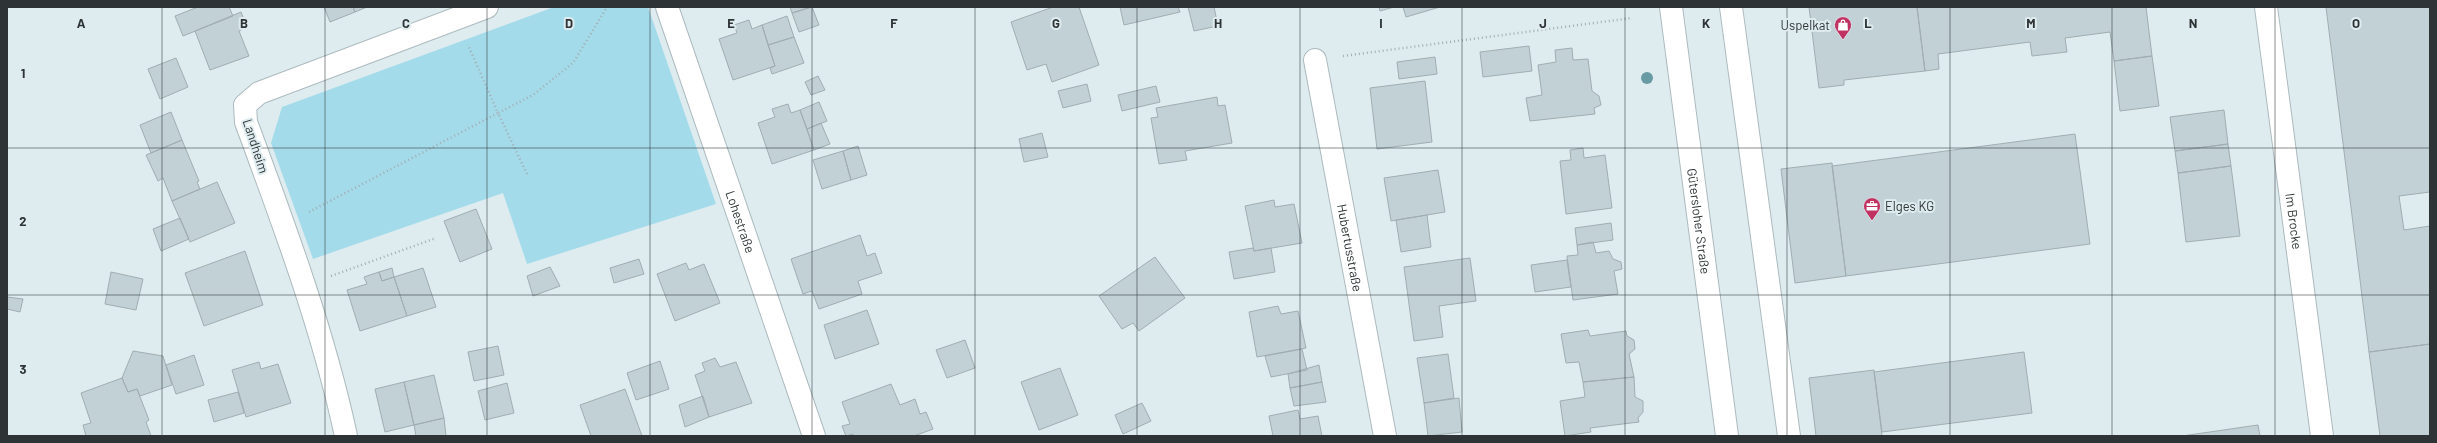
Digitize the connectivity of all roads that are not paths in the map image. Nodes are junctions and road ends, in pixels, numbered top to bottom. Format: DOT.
graph roads {
  1 [pos="486,7"];
  2 [pos="666,7"];
  3 [pos="1671,7"];
  4 [pos="1731,7"];
  5 [pos="2266,7"];
  6 [pos="454,13"];
  7 [pos="1315,60"];
  8 [pos="346,436"];
  9 [pos="814,436"];
  10 [pos="1385,436"];
  11 [pos="1727,436"];
  12 [pos="1789,436"];
  13 [pos="2322,436"];
  1 -- 6 [label="street, Landheim"];
  2 -- 9 [label="street, Lohestraße"];
  3 -- 11 [label="street, Gütersloher Straße"];
  4 -- 12 [label="street"];
  5 -- 13 [label="street, Im Brocke"];
  6 -- 8 [label="street, Landheim"];
  7 -- 10 [label="street, Hubertusstraße"];
}
